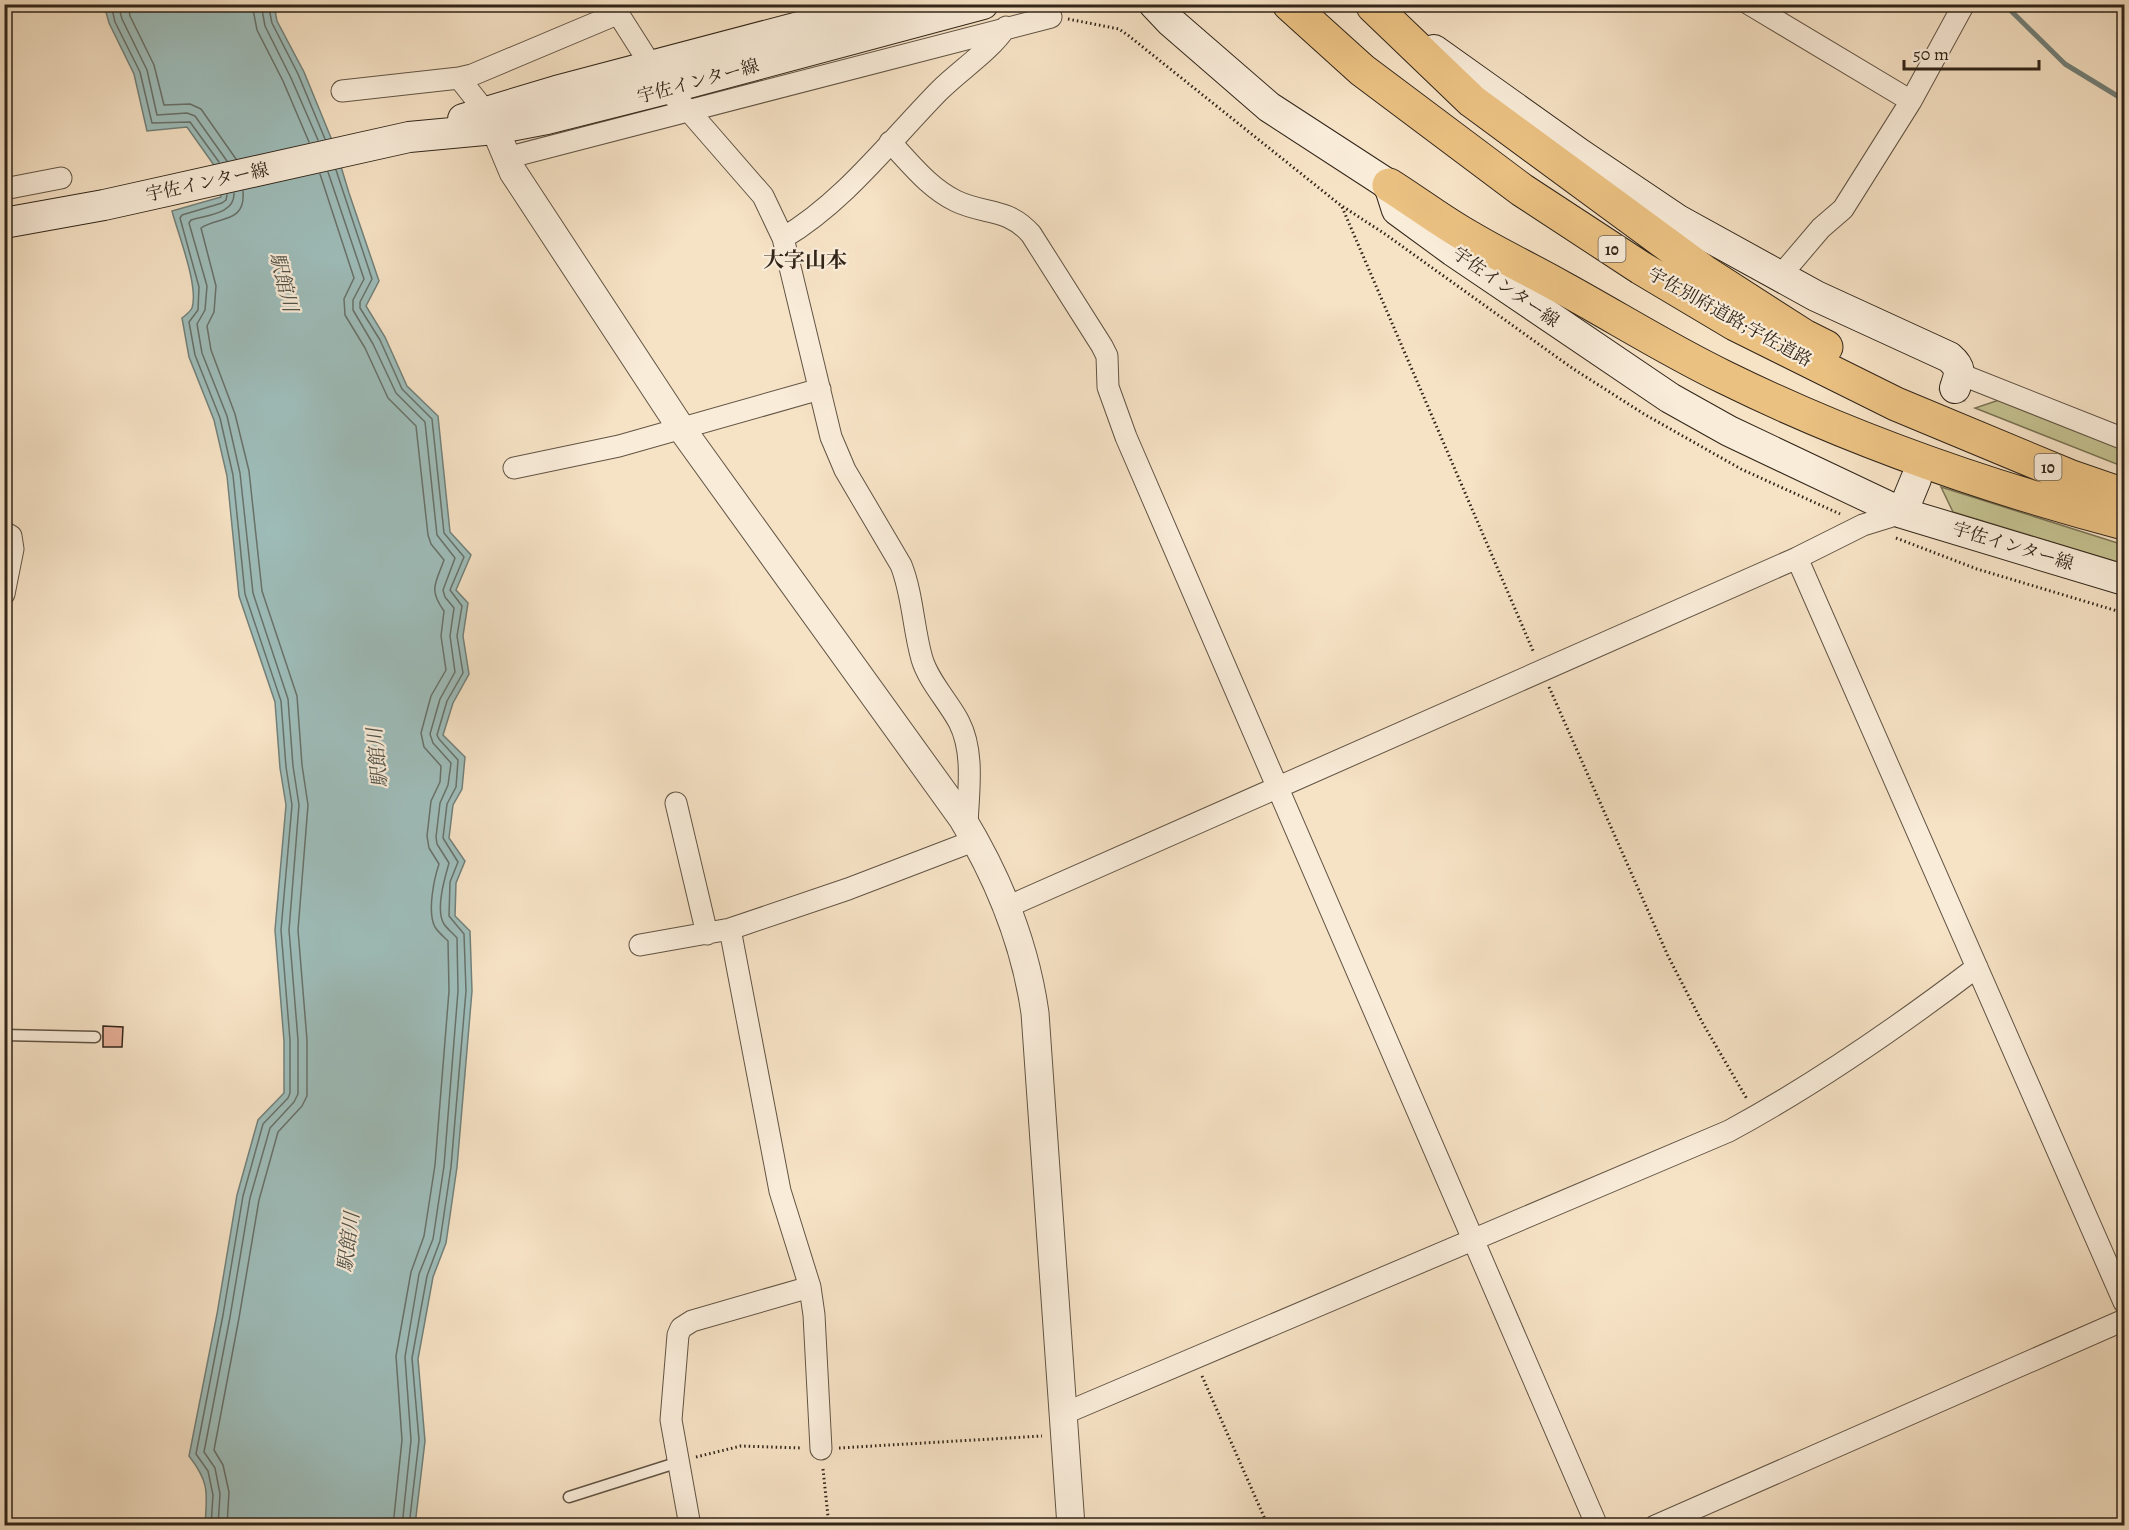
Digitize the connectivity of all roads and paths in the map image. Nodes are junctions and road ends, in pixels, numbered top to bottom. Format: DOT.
graph roads {
  1 [pos="886,4"];
  2 [pos="983,4"];
  3 [pos="1154,4"];
  4 [pos="1289,4"];
  5 [pos="1749,4"];
  6 [pos="1964,4"];
  7 [pos="1372,5"];
  8 [pos="615,9"];
  9 [pos="1051,16"];
  10 [pos="1006,27"];
  11 [pos="860,29"];
  12 [pos="658,77"];
  13 [pos="459,78"];
  14 [pos="342,91"];
  15 [pos="1911,100"];
  16 [pos="689,111"];
  17 [pos="490,120"];
  18 [pos="890,142"];
  19 [pos="506,158"];
  20 [pos="61,178"];
  21 [pos="1389,185"];
  22 [pos="4,189"];
  23 [pos="4,223"];
  24 [pos="783,238"];
  25 [pos="1781,275"];
  26 [pos="1957,381"];
  27 [pos="820,389"];
  28 [pos="681,428"];
  29 [pos="1972,436"];
  30 [pos="2124,439"];
  31 [pos="514,468"];
  32 [pos="1916,479"];
  33 [pos="2124,495"];
  34 [pos="1902,513"];
  35 [pos="2124,523"];
  36 [pos="4,532"];
  37 [pos="1797,558"];
  38 [pos="2124,580"];
  39 [pos="4,594"];
  40 [pos="1278,788"];
  41 [pos="676,803"];
  42 [pos="971,833"];
  43 [pos="1007,907"];
  44 [pos="730,929"];
  45 [pos="707,934"];
  46 [pos="640,945"];
  47 [pos="1977,967"];
  48 [pos="4,1035"];
  49 [pos="96,1037"];
  50 [pos="1473,1240"];
  51 [pos="810,1287"];
  52 [pos="2124,1302"];
  53 [pos="2124,1320"];
  54 [pos="1194,1358"];
  55 [pos="1064,1424"];
  56 [pos="821,1449"];
  57 [pos="679,1462"];
  58 [pos="569,1497"];
  59 [pos="690,1526"];
  60 [pos="829,1526"];
  61 [pos="1071,1526"];
  62 [pos="1268,1526"];
  63 [pos="1597,1526"];
  64 [pos="1655,1526"];
  1 -- 11 [label="main road, 宇佐インター線"];
  2 -- 11 [label="main road, 宇佐インター線"];
  3 -- 21 [label="main road"];
  4 -- 29 [label="highway, 宇佐別府道路;宇佐道路 / 10"];
  5 -- 15 [label="street"];
  6 -- 15 [label="street"];
  7 -- 25 [label="main road"];
  7 -- 29 [label="highway"];
  8 -- 12 [label="street"];
  8 -- 13 [label="street"];
  9 -- 10 [label="street"];
  10 -- 11 [label="street"];
  10 -- 18 [label="street"];
  11 -- 12 [label="main road, 宇佐インター線"];
  11 -- 16 [label="street"];
  12 -- 16 [label="street"];
  12 -- 17 [label="main road, 宇佐インター線"];
  13 -- 14 [label="street"];
  13 -- 17 [label="street"];
  15 -- 25 [label="street"];
  16 -- 19 [label="street"];
  16 -- 24 [label="street"];
  17 -- 19 [label="street"];
  17 -- 23 [label="main road, 宇佐インター線"];
  18 -- 24 [label="street"];
  18 -- 40 [label="street"];
  19 -- 28 [label="street"];
  20 -- 22 [label="street"];
  21 -- 34 [label="main road, 宇佐インター線"];
  21 -- 35 [label="highway"];
  24 -- 27 [label="street"];
  25 -- 26 [label="main road"];
  26 -- 30 [label="street"];
  27 -- 28 [label="street"];
  27 -- 42 [label="street"];
  28 -- 31 [label="street"];
  28 -- 42 [label="street"];
  29 -- 33 [label="highway, 宇佐別府道路;宇佐道路 / 10"];
  32 -- 34 [label="main road"];
  34 -- 37 [label="street"];
  34 -- 38 [label="main road, 宇佐インター線"];
  36 -- 39 [label="street"];
  37 -- 40 [label="street"];
  37 -- 47 [label="street"];
  40 -- 43 [label="street"];
  40 -- 50 [label="street"];
  41 -- 45 [label="street"];
  42 -- 43 [label="street"];
  42 -- 44 [label="street"];
  43 -- 55 [label="street"];
  44 -- 45 [label="street"];
  44 -- 51 [label="street"];
  45 -- 46 [label="street"];
  47 -- 50 [label="street"];
  47 -- 52 [label="street"];
  48 -- 49 [label="lane"];
  50 -- 54 [label="street"];
  50 -- 63 [label="street"];
  51 -- 56 [label="street"];
  51 -- 57 [label="street"];
  53 -- 64 [label="street"];
  54 -- 55 [label="street"];
  54 -- 62 [label="path"];
  55 -- 56 [label="path"];
  55 -- 61 [label="street"];
  56 -- 57 [label="path"];
  56 -- 60 [label="path"];
  57 -- 58 [label="lane"];
  57 -- 59 [label="street"];
}
